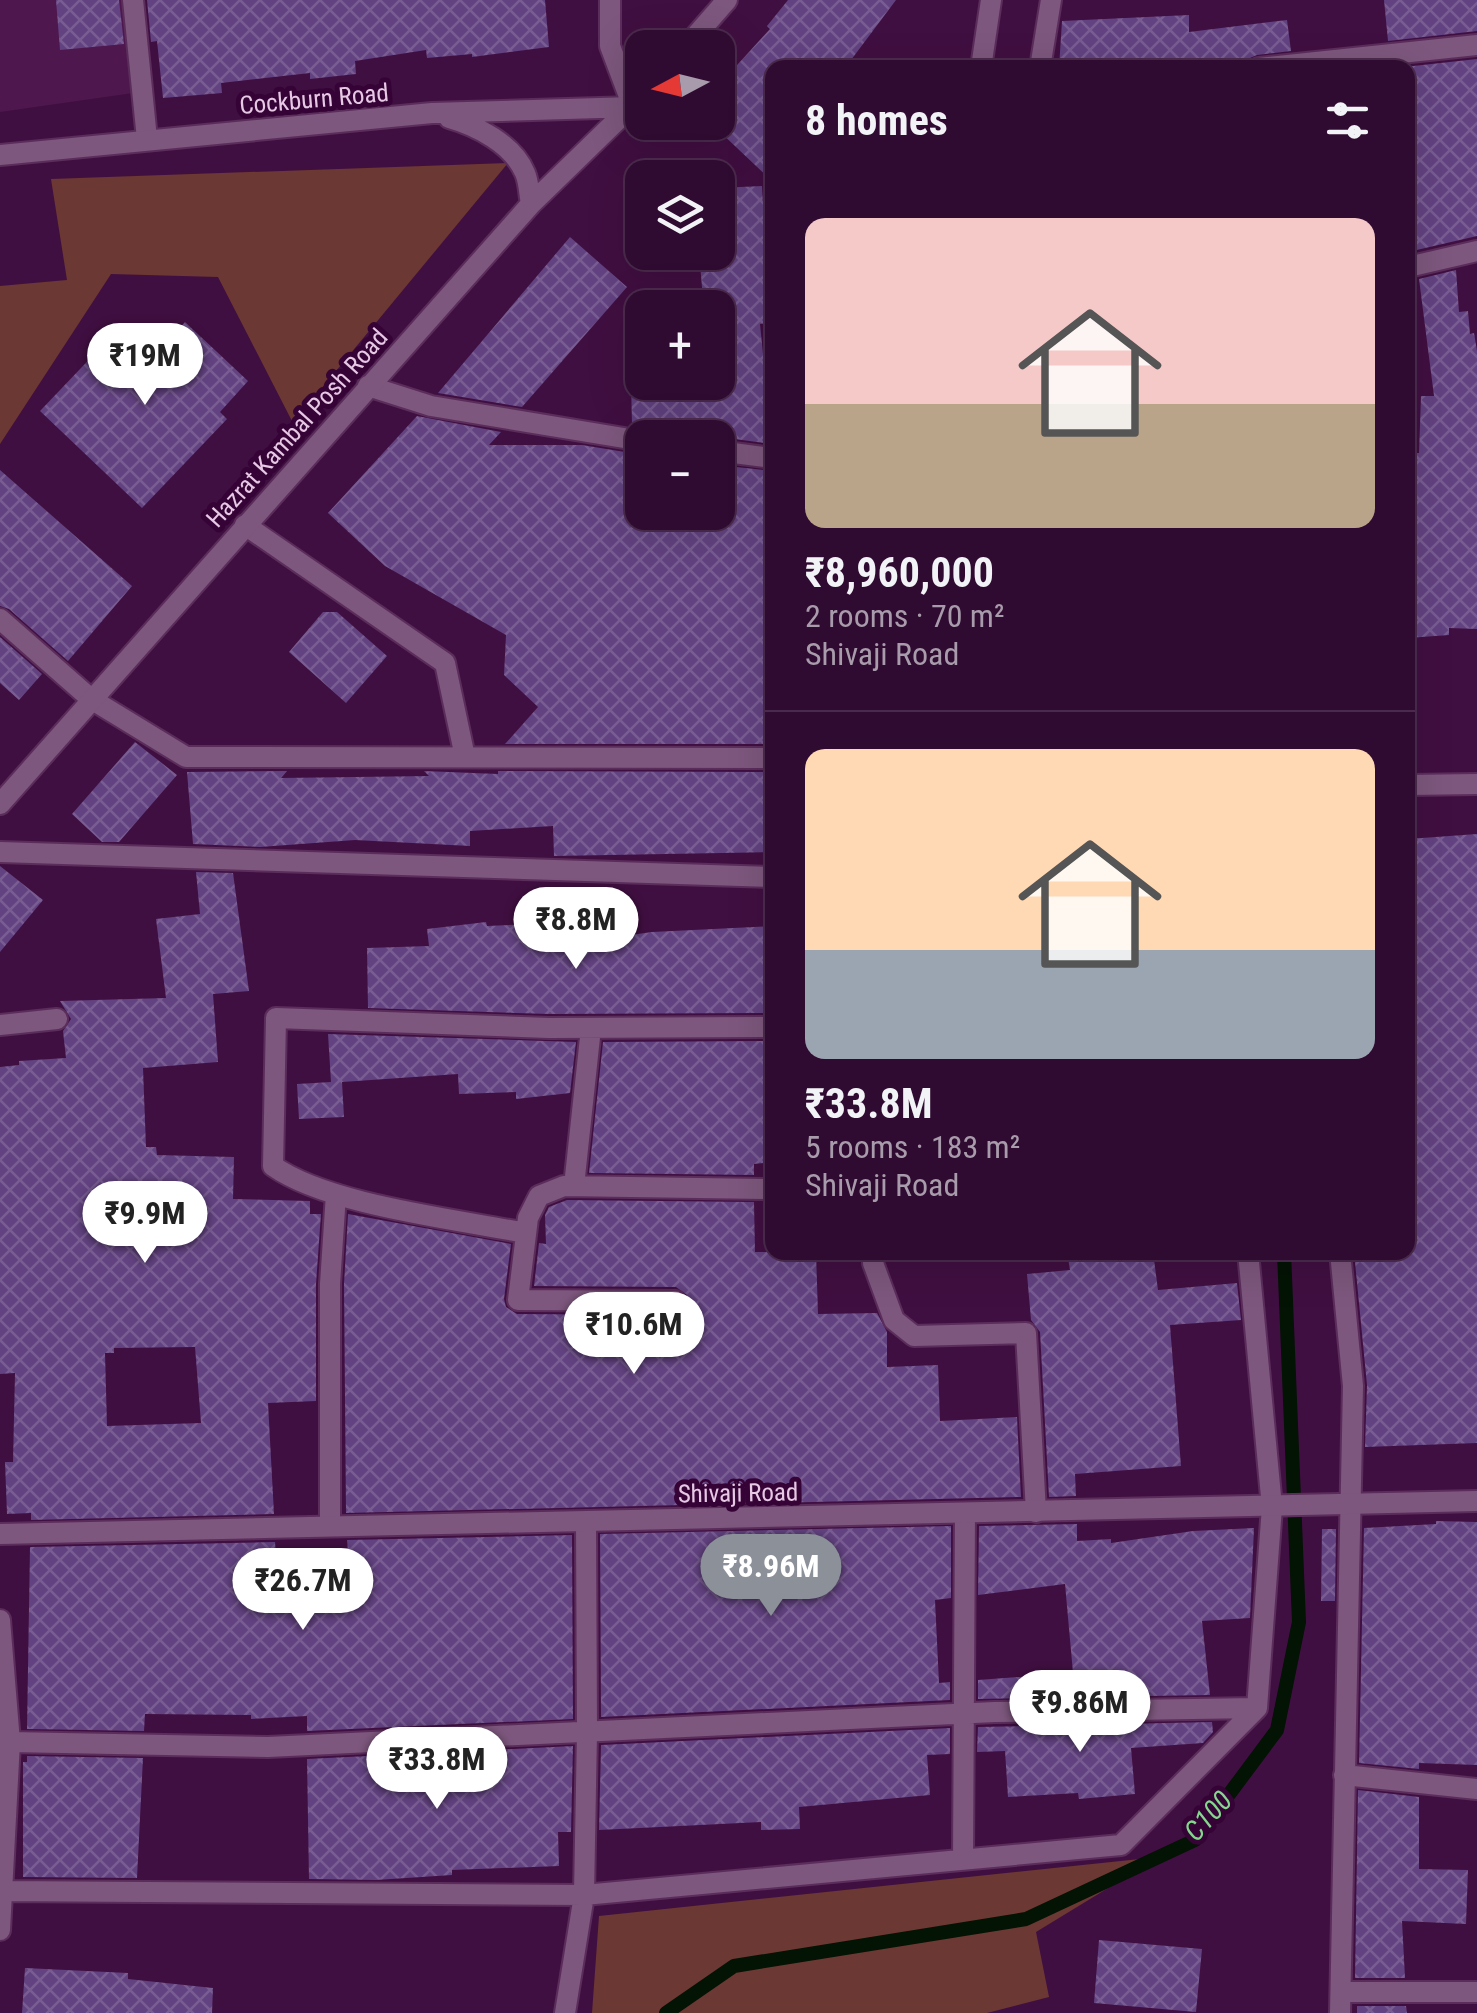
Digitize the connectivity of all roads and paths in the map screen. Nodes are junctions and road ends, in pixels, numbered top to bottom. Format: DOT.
graph roads {
  1 [pos="133,0"];
  2 [pos="610,0"];
  3 [pos="726,0"];
  4 [pos="990,0"];
  5 [pos="1050,0"];
  6 [pos="700,30"];
  7 [pos="1477,45"];
  8 [pos="983,60"];
  9 [pos="1041,60"];
  10 [pos="1353,60"];
  11 [pos="625,76"];
  12 [pos="625,103"];
  13 [pos="432,113"];
  14 [pos="625,114"];
  15 [pos="147,139"];
  16 [pos="0,155"];
  17 [pos="531,204"];
  18 [pos="1477,251"];
  19 [pos="1415,266"];
  20 [pos="368,386"];
  21 [pos="625,438"];
  22 [pos="735,453"];
  23 [pos="765,457"];
  24 [pos="244,525"];
  25 [pos="0,618"];
  26 [pos="91,700"];
  27 [pos="464,757"];
  28 [pos="765,758"];
  29 [pos="1477,784"];
  30 [pos="1415,786"];
  31 [pos="0,804"];
  32 [pos="0,852"];
  33 [pos="765,877"];
  34 [pos="57,1020"];
  35 [pos="0,1025"];
  36 [pos="765,1027"];
  37 [pos="590,1028"];
  38 [pos="574,1186"];
  39 [pos="765,1189"];
  40 [pos="336,1194"];
  41 [pos="525,1233"];
  42 [pos="874,1260"];
  43 [pos="1249,1260"];
  44 [pos="1341,1260"];
  45 [pos="674,1301"];
  46 [pos="1477,1500"];
  47 [pos="1351,1504"];
  48 [pos="1278,1507"];
  49 [pos="1036,1512"];
  50 [pos="965,1514"];
  51 [pos="586,1522"];
  52 [pos="330,1526"];
  53 [pos="0,1534"];
  54 [pos="0,1620"];
  55 [pos="1257,1708"];
  56 [pos="962,1714"];
  57 [pos="587,1732"];
  58 [pos="10,1742"];
  59 [pos="1344,1774"];
  60 [pos="1477,1789"];
  61 [pos="4,1794"];
  62 [pos="963,1859"];
  63 [pos="2,1891"];
  64 [pos="584,1895"];
  65 [pos="0,1930"];
  66 [pos="1477,1992"];
  67 [pos="1341,2003"];
  68 [pos="565,2013"];
  1 -- 15 [label="street"];
  2 -- 11 [label="street"];
  3 -- 6 [label="street"];
  4 -- 8 [label="street"];
  5 -- 9 [label="street"];
  7 -- 10 [label="street"];
  12 -- 13 [label="street, Cockburn Road"];
  13 -- 15 [label="street, Cockburn Road"];
  13 -- 17 [label="street"];
  14 -- 17 [label="street, Hazrat Kambal Posh Road"];
  15 -- 16 [label="street, Cockburn Road"];
  17 -- 20 [label="street, Hazrat Kambal Posh Road"];
  18 -- 19 [label="street"];
  20 -- 21 [label="street"];
  20 -- 24 [label="street, Hazrat Kambal Posh Road"];
  22 -- 23 [label="street"];
  24 -- 26 [label="street, Hazrat Kambal Posh Road"];
  24 -- 27 [label="street"];
  25 -- 26 [label="street"];
  26 -- 27 [label="street"];
  26 -- 31 [label="street, Hazrat Kambal Posh Road"];
  27 -- 28 [label="street"];
  29 -- 30 [label="street"];
  32 -- 33 [label="street"];
  34 -- 35 [label="street"];
  36 -- 37 [label="street"];
  37 -- 38 [label="street"];
  37 -- 40 [label="street"];
  38 -- 39 [label="street"];
  38 -- 41 [label="street"];
  40 -- 41 [label="street"];
  40 -- 52 [label="street"];
  41 -- 45 [label="street"];
  42 -- 49 [label="street"];
  43 -- 48 [label="street"];
  44 -- 47 [label="street"];
  46 -- 47 [label="street, Shivaji Road"];
  47 -- 48 [label="street, Shivaji Road"];
  47 -- 59 [label="street"];
  48 -- 49 [label="street, Shivaji Road"];
  48 -- 55 [label="street"];
  49 -- 50 [label="street, Shivaji Road"];
  50 -- 51 [label="street, Shivaji Road"];
  50 -- 56 [label="street"];
  51 -- 52 [label="street, Shivaji Road"];
  51 -- 57 [label="street"];
  52 -- 53 [label="street, Shivaji Road"];
  54 -- 58 [label="street"];
  55 -- 56 [label="street"];
  55 -- 62 [label="street"];
  56 -- 57 [label="street"];
  56 -- 62 [label="street"];
  57 -- 58 [label="street"];
  57 -- 64 [label="street"];
  58 -- 61 [label="street"];
  59 -- 60 [label="street"];
  59 -- 67 [label="street"];
  61 -- 63 [label="street"];
  62 -- 64 [label="street"];
  63 -- 64 [label="street"];
  63 -- 65 [label="street"];
  64 -- 68 [label="street"];
  66 -- 67 [label="street"];
}
